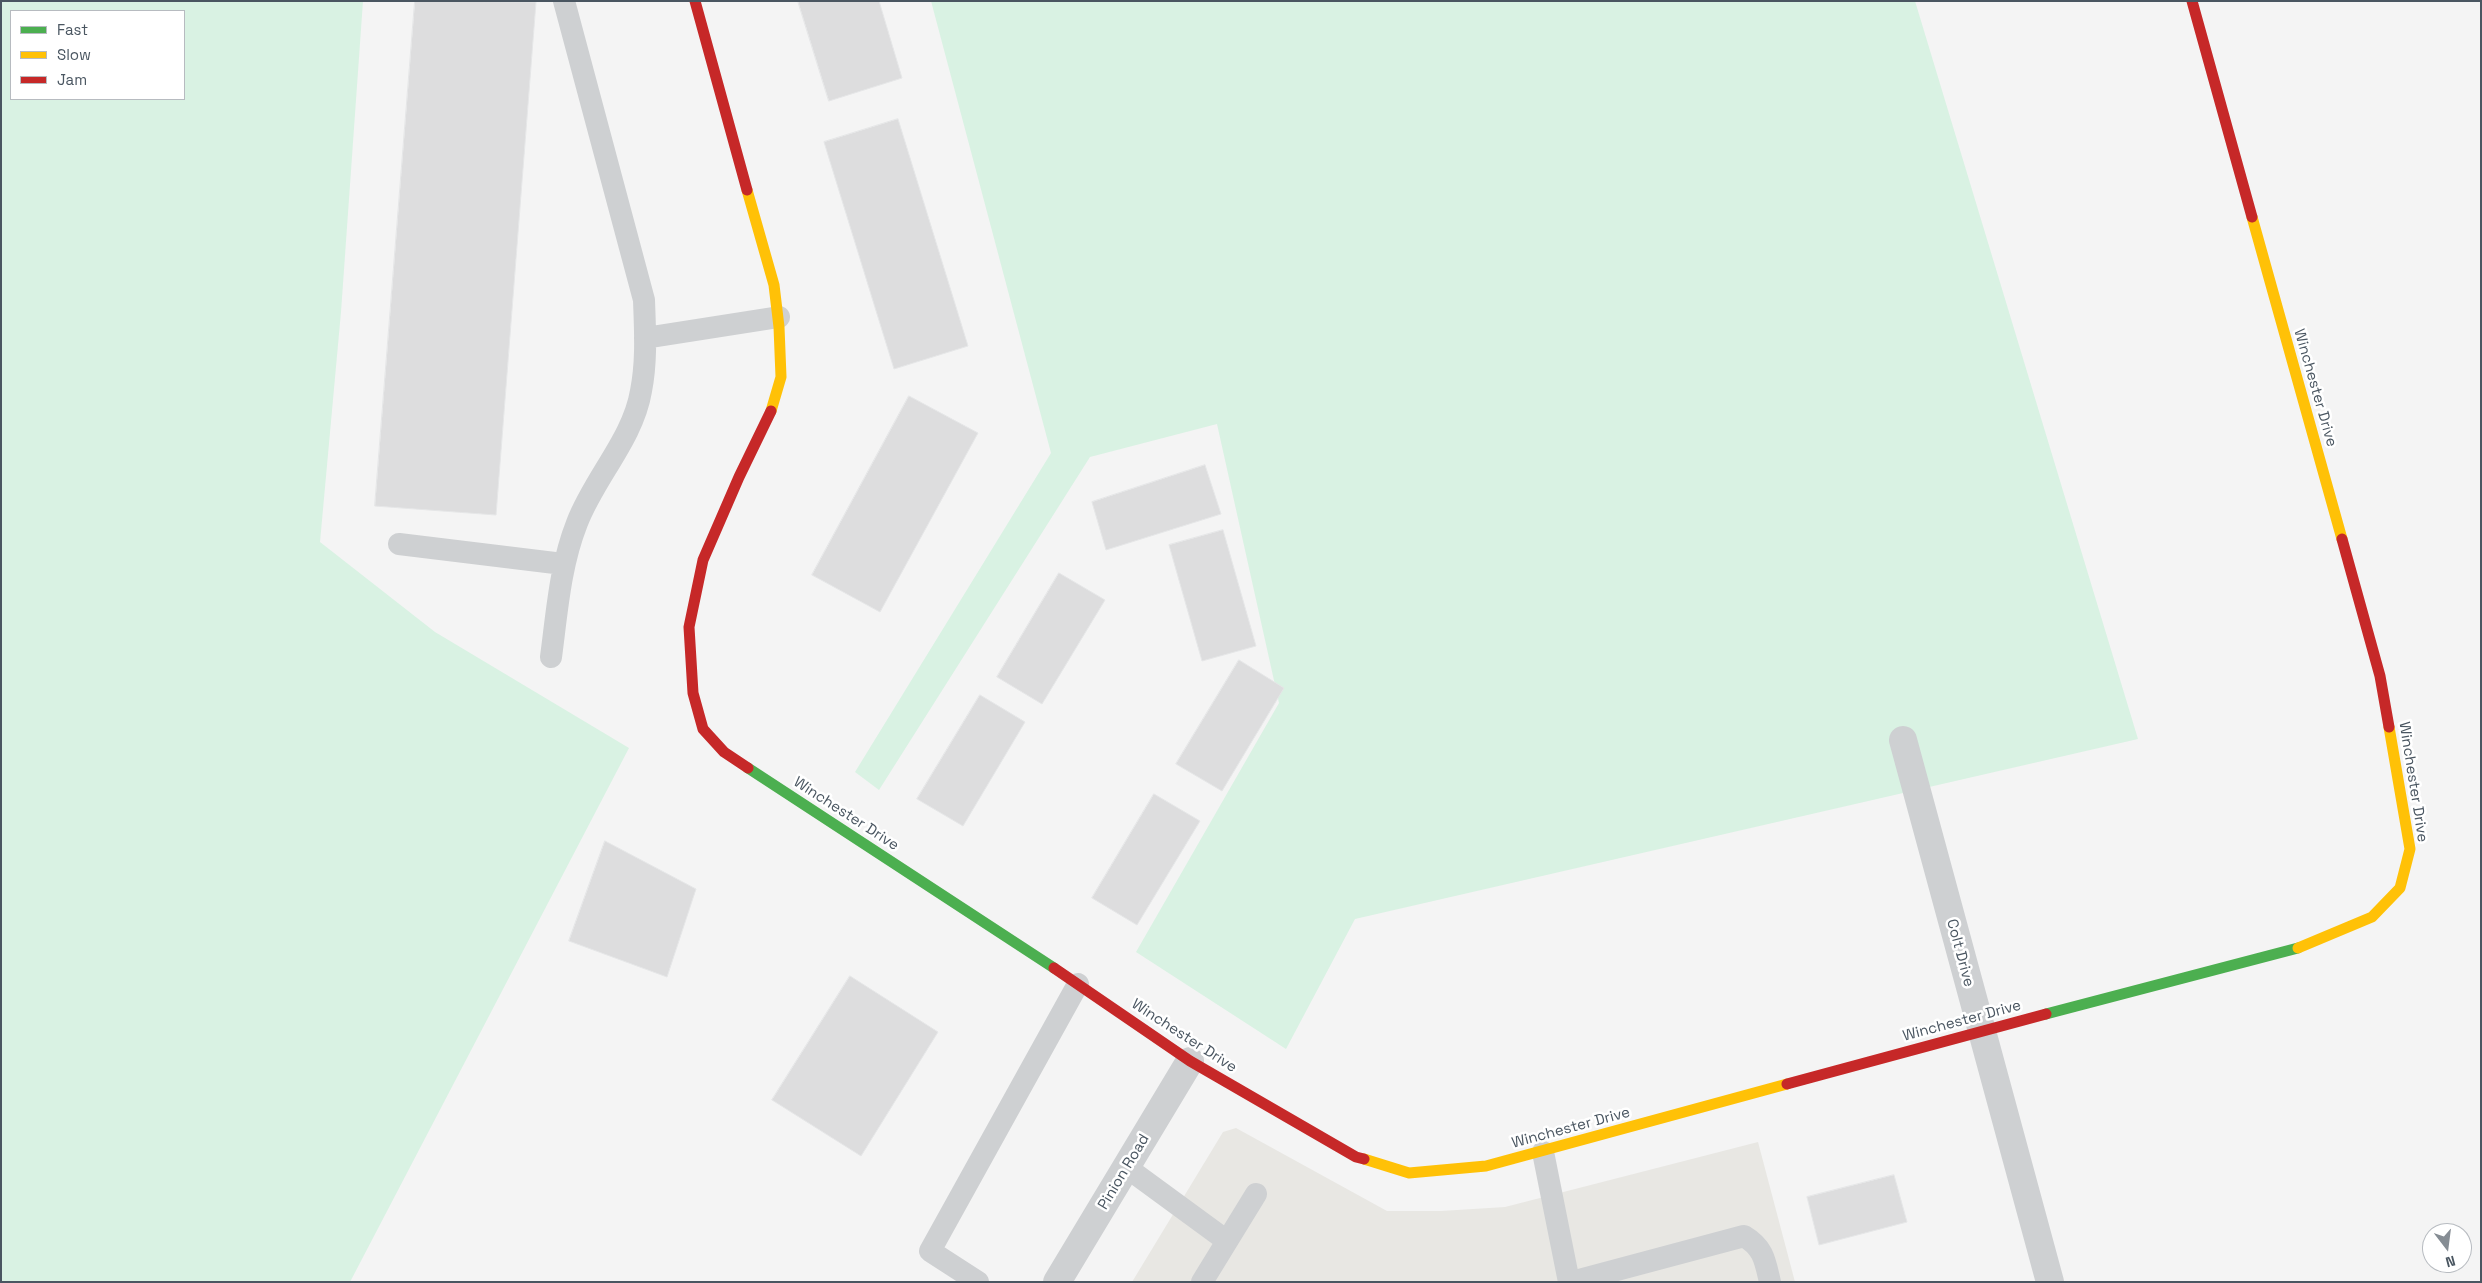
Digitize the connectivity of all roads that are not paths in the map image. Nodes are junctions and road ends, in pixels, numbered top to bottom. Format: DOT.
graph roads {
  1 [pos="564,1"];
  2 [pos="695,1"];
  3 [pos="2192,1"];
  4 [pos="779,317"];
  5 [pos="645,338"];
  6 [pos="399,544"];
  7 [pos="563,564"];
  8 [pos="551,657"];
  9 [pos="1903,740"];
  10 [pos="1078,984"];
  11 [pos="1980,1031"];
  12 [pos="1190,1061"];
  13 [pos="1543,1152"];
  14 [pos="1126,1167"];
  15 [pos="1256,1194"];
  16 [pos="1226,1241"];
  17 [pos="978,1282"];
  18 [pos="1057,1282"];
  19 [pos="1202,1282"];
  20 [pos="1571,1282"];
  21 [pos="1770,1282"];
  22 [pos="2050,1282"];
  1 -- 5 [label="lane"];
  2 -- 4 [label="street, Winchester Drive"];
  3 -- 11 [label="street, Winchester Drive"];
  4 -- 5 [label="lane"];
  4 -- 10 [label="street, Winchester Drive"];
  5 -- 7 [label="lane"];
  6 -- 7 [label="lane"];
  7 -- 8 [label="lane"];
  9 -- 11 [label="street, Colt Drive"];
  10 -- 12 [label="street, Winchester Drive"];
  10 -- 17 [label="lane"];
  11 -- 13 [label="street, Winchester Drive"];
  11 -- 22 [label="street, Colt Drive"];
  12 -- 13 [label="street, Winchester Drive"];
  12 -- 14 [label="street, Pinion Road"];
  13 -- 20 [label="lane"];
  14 -- 16 [label="lane"];
  14 -- 18 [label="street, Pinion Road"];
  15 -- 16 [label="lane"];
  16 -- 19 [label="lane"];
  20 -- 21 [label="lane"];
}
